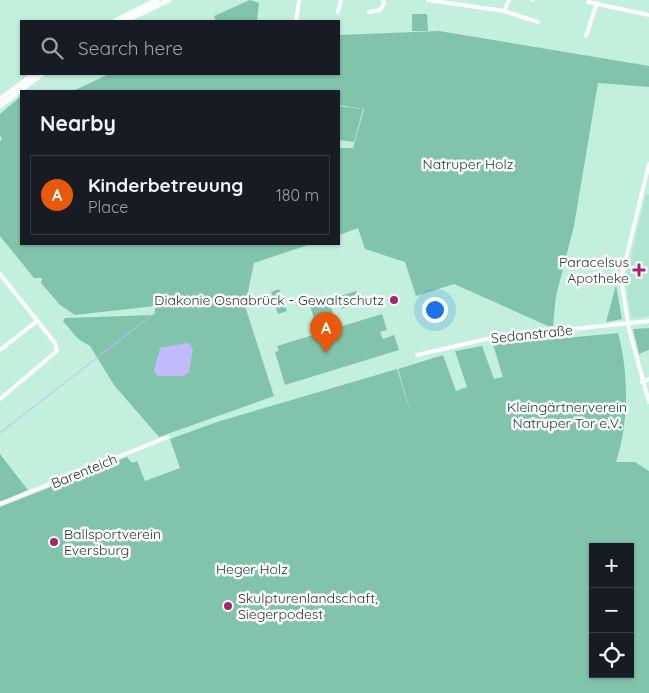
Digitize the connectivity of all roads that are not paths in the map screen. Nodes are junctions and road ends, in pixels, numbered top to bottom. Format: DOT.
graph roads {
  1 [pos="158,0"];
  2 [pos="169,0"];
  3 [pos="299,0"];
  4 [pos="341,0"];
  5 [pos="383,0"];
  6 [pos="428,0"];
  7 [pos="509,0"];
  8 [pos="588,2"];
  9 [pos="596,3"];
  10 [pos="504,11"];
  11 [pos="338,12"];
  12 [pos="368,12"];
  13 [pos="649,15"];
  14 [pos="117,20"];
  15 [pos="128,20"];
  16 [pos="296,20"];
  17 [pos="538,22"];
  18 [pos="586,36"];
  19 [pos="33,75"];
  20 [pos="41,75"];
  21 [pos="21,90"];
  22 [pos="20,91"];
  23 [pos="0,99"];
  24 [pos="0,106"];
  25 [pos="649,164"];
  26 [pos="0,274"];
  27 [pos="37,321"];
  28 [pos="649,321"];
  29 [pos="629,323"];
  30 [pos="0,350"];
  31 [pos="417,355"];
  32 [pos="649,379"];
  33 [pos="642,382"];
  34 [pos="0,398"];
  35 [pos="649,402"];
  36 [pos="168,437"];
  37 [pos="0,504"];
  1 -- 14 [label="main road"];
  2 -- 15 [label="main road"];
  3 -- 16 [label="street"];
  4 -- 11 [label="street"];
  5 -- 12 [label="street"];
  6 -- 10 [label="street"];
  7 -- 10 [label="street"];
  8 -- 9 [label="street"];
  9 -- 13 [label="street"];
  9 -- 18 [label="street"];
  10 -- 17 [label="street"];
  19 -- 23 [label="main road"];
  20 -- 21 [label="main road"];
  22 -- 24 [label="main road"];
  25 -- 29 [label="street"];
  26 -- 27 [label="street"];
  27 -- 30 [label="street"];
  27 -- 34 [label="street"];
  28 -- 29 [label="street, Sedanstraße"];
  29 -- 31 [label="street, Sedanstraße"];
  29 -- 33 [label="street"];
  32 -- 33 [label="street"];
  33 -- 35 [label="street"];
  36 -- 37 [label="street, Barenteich"];
}
